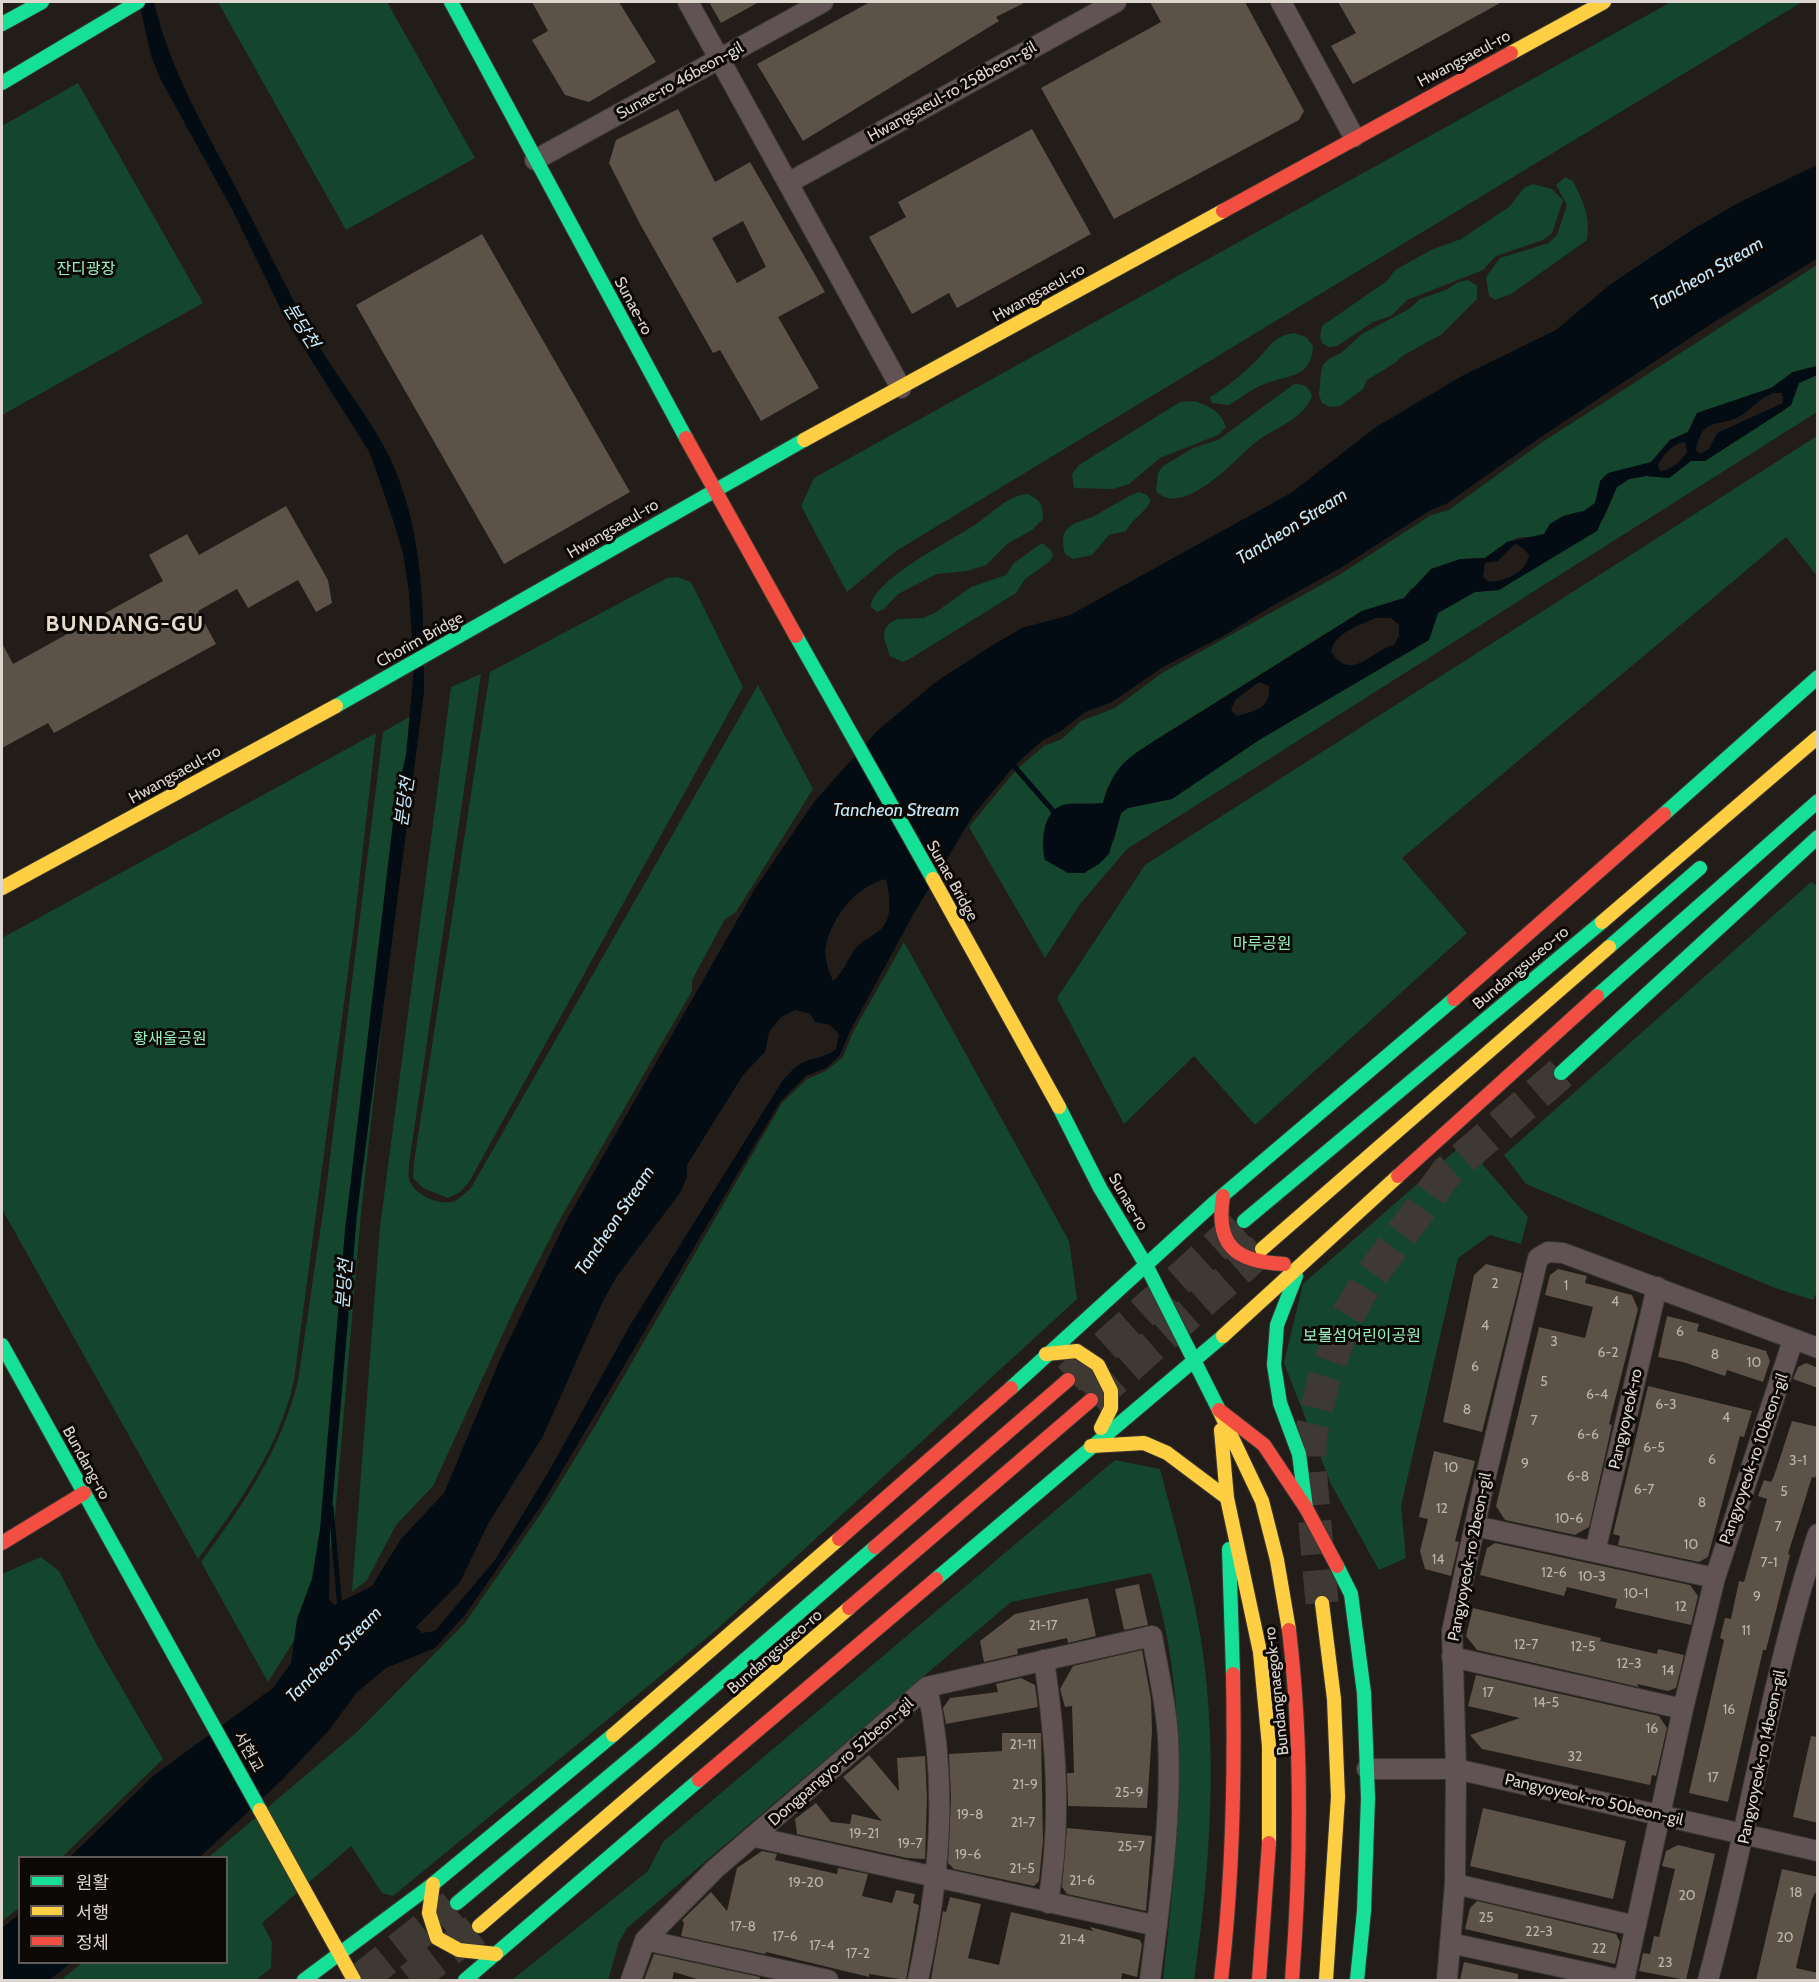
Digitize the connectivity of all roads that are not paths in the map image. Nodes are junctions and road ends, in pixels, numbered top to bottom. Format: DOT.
graph roads {
  1 [pos="42,2"];
  2 [pos="138,2"];
  3 [pos="451,2"];
  4 [pos="688,2"];
  5 [pos="824,2"];
  6 [pos="1116,2"];
  7 [pos="1281,2"];
  8 [pos="1604,2"];
  9 [pos="2,24"];
  10 [pos="720,59"];
  11 [pos="2,83"];
  12 [pos="1354,137"];
  13 [pos="535,160"];
  14 [pos="788,183"];
  15 [pos="901,388"];
  16 [pos="714,489"];
  17 [pos="492,619"];
  18 [pos="789,625"];
  19 [pos="1818,677"];
  20 [pos="364,690"];
  21 [pos="1818,737"];
  22 [pos="1818,801"];
  23 [pos="1818,837"];
  24 [pos="1714,856"];
  25 [pos="2,888"];
  26 [pos="1034,1059"];
  27 [pos="1561,1073"];
  28 [pos="1223,1196"];
  29 [pos="1244,1221"];
  30 [pos="1263,1249"];
  31 [pos="1302,1263"];
  32 [pos="1146,1265"];
  33 [pos="1657,1287"];
  34 [pos="1793,1340"];
  35 [pos="2,1345"];
  36 [pos="1818,1348"];
  37 [pos="1046,1354"];
  38 [pos="1195,1362"];
  39 [pos="1068,1380"];
  40 [pos="1091,1400"];
  41 [pos="1219,1410"];
  42 [pos="1091,1446"];
  43 [pos="84,1493"];
  44 [pos="1227,1498"];
  45 [pos="1306,1508"];
  46 [pos="1475,1526"];
  47 [pos="1818,1534"];
  48 [pos="2,1543"];
  49 [pos="1595,1552"];
  50 [pos="1715,1578"];
  51 [pos="143,1596"];
  52 [pos="1322,1603"];
  53 [pos="1452,1657"];
  54 [pos="1044,1660"];
  55 [pos="927,1688"];
  56 [pos="1683,1709"];
  57 [pos="1456,1769"];
  58 [pos="1367,1770"];
  59 [pos="1660,1814"];
  60 [pos="1745,1834"];
  61 [pos="755,1837"];
  62 [pos="1818,1851"];
  63 [pos="937,1878"];
  64 [pos="433,1884"];
  65 [pos="1455,1884"];
  66 [pos="457,1903"];
  67 [pos="1048,1903"];
  68 [pos="479,1926"];
  69 [pos="1157,1926"];
  70 [pos="1636,1926"];
  71 [pos="645,1940"];
  72 [pos="1450,1943"];
  73 [pos="340,1953"];
  74 [pos="496,1954"];
  75 [pos="304,1980"];
  76 [pos="354,1980"];
  77 [pos="465,1980"];
  78 [pos="631,1980"];
  79 [pos="828,1980"];
  80 [pos="918,1980"];
  81 [pos="1150,1980"];
  82 [pos="1221,1980"];
  83 [pos="1258,1980"];
  84 [pos="1292,1980"];
  85 [pos="1326,1980"];
  86 [pos="1357,1980"];
  87 [pos="1447,1980"];
  88 [pos="1622,1980"];
  89 [pos="1708,1980"];
  1 -- 9 [label="main road"];
  2 -- 11 [label="main road"];
  3 -- 13 [label="main road, Sunae-ro"];
  4 -- 10 [label="street"];
  5 -- 10 [label="street, Sunae-ro 46beon-gil"];
  6 -- 14 [label="street, Hwangsaeul-ro 258beon-gil"];
  7 -- 12 [label="street"];
  8 -- 12 [label="main road, Hwangsaeul-ro"];
  10 -- 13 [label="street, Sunae-ro 46beon-gil"];
  10 -- 14 [label="street"];
  12 -- 15 [label="main road, Hwangsaeul-ro"];
  13 -- 16 [label="main road, Sunae-ro"];
  14 -- 15 [label="street"];
  15 -- 16 [label="main road, Hwangsaeul-ro"];
  16 -- 17 [label="main road, Hwangsaeul-ro"];
  16 -- 18 [label="main road, Sunae-ro"];
  17 -- 20 [label="main road, Chorim Bridge"];
  18 -- 26 [label="main road, Sunae Bridge"];
  19 -- 28 [label="main road"];
  20 -- 25 [label="main road, Hwangsaeul-ro"];
  21 -- 29 [label="main road, Bundangsuseo-ro"];
  22 -- 31 [label="main road"];
  23 -- 27 [label="main road"];
  24 -- 30 [label="main road"];
  26 -- 32 [label="main road, Sunae-ro"];
  28 -- 31 [label="main road"];
  28 -- 32 [label="main road"];
  31 -- 38 [label="main road"];
  31 -- 45 [label="main road"];
  32 -- 37 [label="main road"];
  32 -- 38 [label="main road, Sunae-ro"];
  33 -- 34 [label="street"];
  33 -- 46 [label="street, Pangyoyeok-ro 2beon-gil"];
  33 -- 49 [label="street, Pangyoyeok-ro"];
  34 -- 36 [label="street"];
  34 -- 50 [label="street, Pangyoyeok-ro 10beon-gil"];
  35 -- 43 [label="main road, Bundang-ro"];
  37 -- 42 [label="main road"];
  37 -- 64 [label="main road"];
  38 -- 41 [label="main road, Bundangnaegok-ro"];
  38 -- 42 [label="main road"];
  39 -- 66 [label="main road, Bundangsuseo-ro"];
  40 -- 68 [label="main road, Bundangsuseo-ro"];
  41 -- 44 [label="main road, Bundangnaegok-ro"];
  41 -- 45 [label="main road"];
  41 -- 84 [label="main road, Bundangnaegok-ro"];
  42 -- 44 [label="main road"];
  42 -- 74 [label="main road"];
  43 -- 48 [label="main road"];
  43 -- 51 [label="main road, Bundang-ro"];
  44 -- 82 [label="main road"];
  44 -- 83 [label="main road, Bundangnaegok-ro"];
  45 -- 58 [label="main road"];
  46 -- 49 [label="street"];
  46 -- 53 [label="street, Pangyoyeok-ro 2beon-gil"];
  47 -- 60 [label="street, Pangyoyeok-ro 14beon-gil"];
  49 -- 50 [label="street"];
  50 -- 56 [label="street, Pangyoyeok-ro 10beon-gil"];
  51 -- 73 [label="main road, 서현교"];
  52 -- 85 [label="main road"];
  53 -- 56 [label="street"];
  53 -- 57 [label="street, Pangyoyeok-ro 2beon-gil"];
  54 -- 55 [label="street, Dongpangyo-ro 52beon-gil"];
  54 -- 67 [label="street"];
  54 -- 69 [label="street, Dongpangyo-ro 52beon-gil"];
  55 -- 61 [label="street, Dongpangyo-ro 52beon-gil"];
  55 -- 63 [label="street, Dongpangyo-ro 52beon-gil"];
  56 -- 59 [label="street, Pangyoyeok-ro 10beon-gil"];
  57 -- 58 [label="street, Pangyoyeok-ro 50beon-gil"];
  57 -- 59 [label="street, Pangyoyeok-ro 50beon-gil"];
  57 -- 65 [label="street, Pangyoyeok-ro 2beon-gil"];
  58 -- 86 [label="main road"];
  59 -- 60 [label="street, Pangyoyeok-ro 50beon-gil"];
  59 -- 70 [label="street, Pangyoyeok-ro 10beon-gil"];
  60 -- 62 [label="street, Pangyoyeok-ro 50beon-gil"];
  60 -- 89 [label="street, Pangyoyeok-ro 14beon-gil"];
  61 -- 63 [label="street, Dongpangyo-ro 52beon-gil"];
  61 -- 71 [label="street, Dongpangyo-ro 52beon-gil"];
  63 -- 67 [label="street, Dongpangyo-ro 52beon-gil"];
  63 -- 80 [label="street, Dongpangyo-ro 52beon-gil"];
  64 -- 73 [label="main road"];
  64 -- 74 [label="main road"];
  65 -- 70 [label="street"];
  65 -- 72 [label="street, Pangyoyeok-ro 2beon-gil"];
  67 -- 69 [label="street, Dongpangyo-ro 52beon-gil"];
  69 -- 81 [label="street, Dongpangyo-ro 52beon-gil"];
  70 -- 88 [label="street, Pangyoyeok-ro 10beon-gil"];
  71 -- 78 [label="street"];
  71 -- 79 [label="street"];
  72 -- 87 [label="street, Pangyoyeok-ro 2beon-gil"];
  72 -- 88 [label="street"];
  73 -- 75 [label="main road"];
  73 -- 76 [label="main road"];
  74 -- 77 [label="main road"];
}
